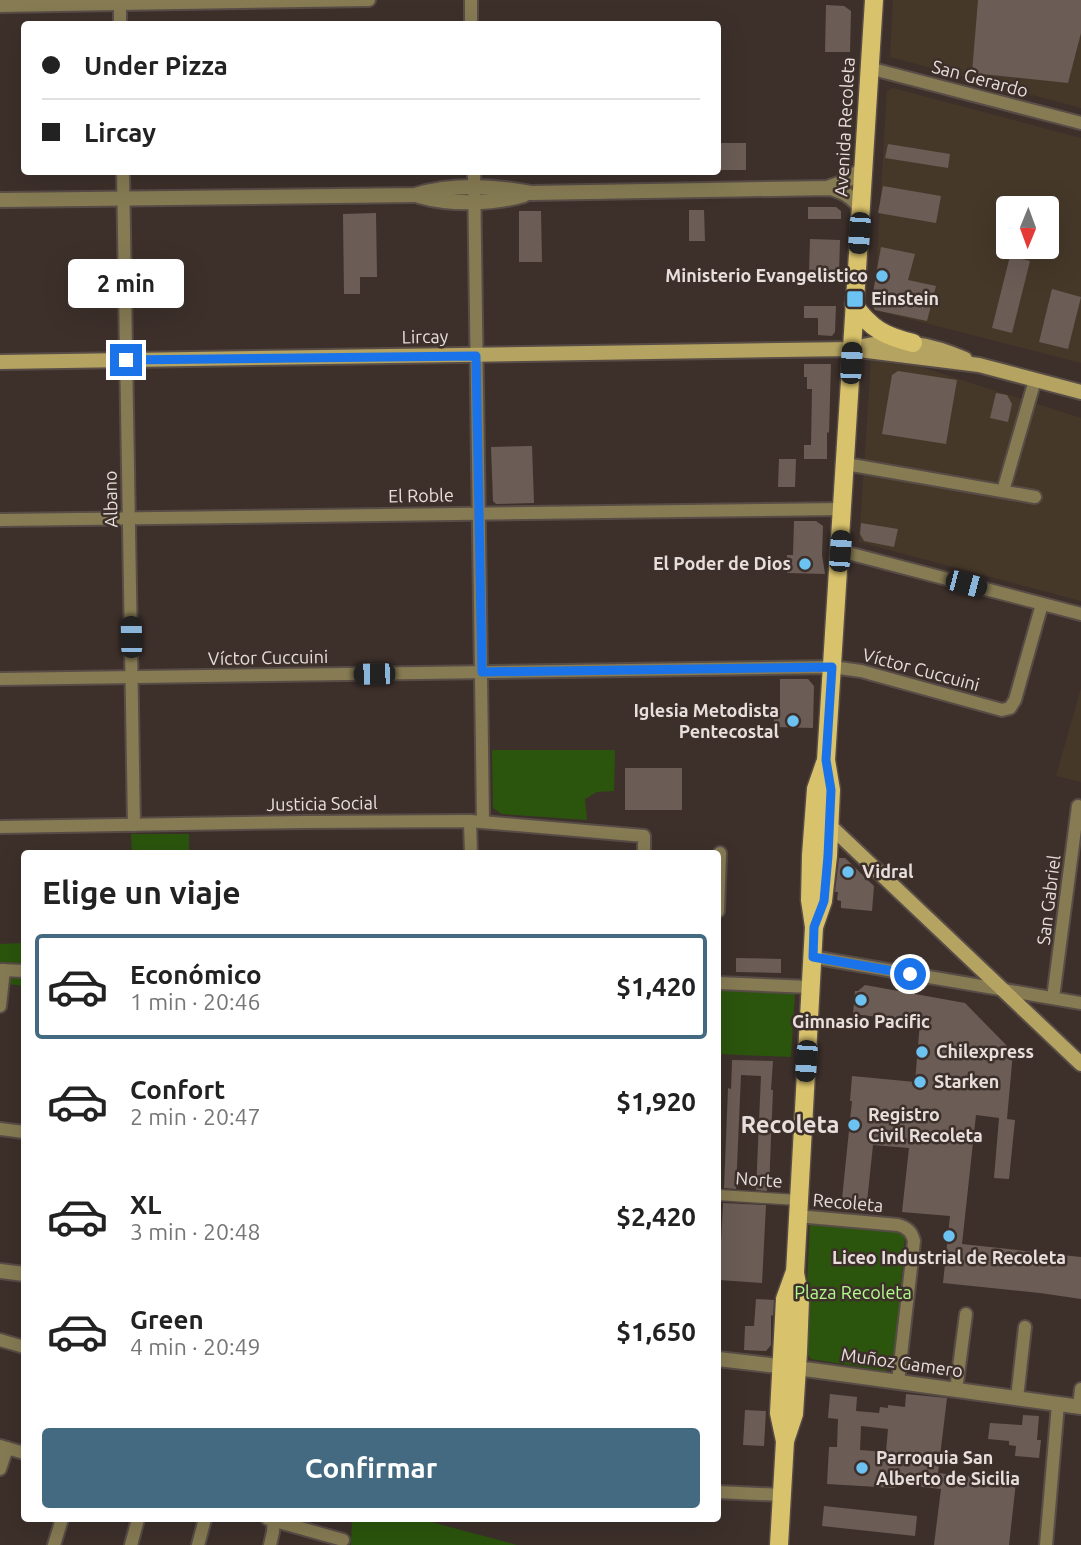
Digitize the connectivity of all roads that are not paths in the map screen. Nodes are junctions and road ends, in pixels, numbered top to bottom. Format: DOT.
graph roads {
  1 [pos="369,0"];
  2 [pos="471,0"];
  3 [pos="874,0"];
  4 [pos="120,2"];
  5 [pos="0,6"];
  6 [pos="120,21"];
  7 [pos="471,21"];
  8 [pos="869,68"];
  9 [pos="1081,123"];
  10 [pos="863,168"];
  11 [pos="123,175"];
  12 [pos="474,175"];
  13 [pos="829,188"];
  14 [pos="475,195"];
  15 [pos="124,198"];
  16 [pos="0,200"];
  17 [pos="861,208"];
  18 [pos="854,305"];
  19 [pos="913,342"];
  20 [pos="851,349"];
  21 [pos="476,356"];
  22 [pos="126,360"];
  23 [pos="0,362"];
  24 [pos="979,365"];
  25 [pos="1035,380"];
  26 [pos="1081,392"];
  27 [pos="846,464"];
  28 [pos="1003,491"];
  29 [pos="1035,497"];
  30 [pos="843,509"];
  31 [pos="478,513"];
  32 [pos="129,518"];
  33 [pos="0,520"];
  34 [pos="840,551"];
  35 [pos="1042,604"];
  36 [pos="1081,614"];
  37 [pos="832,667"];
  38 [pos="482,672"];
  39 [pos="132,677"];
  40 [pos="0,679"];
  41 [pos="826,760"];
  42 [pos="1079,806"];
  43 [pos="814,810"];
  44 [pos="477,821"];
  45 [pos="134,825"];
  46 [pos="830,825"];
  47 [pos="0,827"];
  48 [pos="472,850"];
  49 [pos="644,850"];
  50 [pos="814,927"];
  51 [pos="813,957"];
  52 [pos="2,970"];
  53 [pos="21,971"];
  54 [pos="721,983"];
  55 [pos="811,987"];
  56 [pos="1004,990"];
  57 [pos="1054,998"];
  58 [pos="1081,1003"];
  59 [pos="0,1006"];
  60 [pos="1081,1064"];
  61 [pos="0,1129"];
  62 [pos="21,1132"];
  63 [pos="721,1195"];
  64 [pos="797,1208"];
  65 [pos="0,1271"];
  66 [pos="21,1274"];
  67 [pos="966,1314"];
  68 [pos="1025,1327"];
  69 [pos="0,1340"];
  70 [pos="21,1346"];
  71 [pos="721,1359"];
  72 [pos="789,1367"];
  73 [pos="898,1382"];
  74 [pos="1081,1389"];
  75 [pos="956,1390"];
  76 [pos="1017,1398"];
  77 [pos="1058,1404"];
  78 [pos="1080,1407"];
  79 [pos="3,1447"];
  80 [pos="21,1452"];
  81 [pos="0,1469"];
  82 [pos="721,1492"];
  83 [pos="782,1495"];
  84 [pos="61,1522"];
  85 [pos="137,1522"];
  86 [pos="204,1522"];
  87 [pos="272,1522"];
  88 [pos="279,1522"];
  89 [pos="343,1540"];
  90 [pos="54,1545"];
  91 [pos="131,1545"];
  92 [pos="198,1545"];
  93 [pos="270,1545"];
  94 [pos="779,1545"];
  95 [pos="1046,1545"];
  1 -- 4 [label="street"];
  2 -- 7 [label="street"];
  3 -- 8 [label="main road, Avenida Recoleta"];
  4 -- 5 [label="street"];
  4 -- 6 [label="street"];
  8 -- 9 [label="street, San Gerardo"];
  8 -- 10 [label="main road, Avenida Recoleta"];
  10 -- 13 [label="street"];
  10 -- 17 [label="main road, Avenida Recoleta"];
  11 -- 15 [label="street, Albano"];
  12 -- 14 [label="street"];
  13 -- 14 [label="street"];
  13 -- 17 [label="street"];
  14 -- 15 [label="street"];
  14 -- 21 [label="street"];
  15 -- 16 [label="street"];
  15 -- 22 [label="street, Albano"];
  17 -- 18 [label="main road, Avenida Recoleta"];
  18 -- 19 [label="main road"];
  18 -- 20 [label="main road, Avenida Recoleta"];
  19 -- 20 [label="main road"];
  19 -- 24 [label="main road"];
  20 -- 21 [label="main road, Lircay"];
  20 -- 24 [label="main road"];
  20 -- 27 [label="main road, Avenida Recoleta"];
  21 -- 22 [label="main road, Lircay"];
  21 -- 31 [label="street"];
  22 -- 23 [label="main road, Lircay"];
  22 -- 32 [label="street, Albano"];
  24 -- 25 [label="main road"];
  25 -- 26 [label="main road"];
  25 -- 28 [label="street"];
  27 -- 28 [label="street"];
  27 -- 30 [label="main road, Avenida Recoleta"];
  28 -- 29 [label="street"];
  30 -- 31 [label="street, El Roble"];
  30 -- 34 [label="main road, Avenida Recoleta"];
  31 -- 32 [label="street, El Roble"];
  31 -- 38 [label="street"];
  32 -- 33 [label="street, El Roble"];
  32 -- 39 [label="street, Albano"];
  34 -- 35 [label="street"];
  34 -- 37 [label="main road, Avenida Recoleta"];
  35 -- 36 [label="street"];
  35 -- 37 [label="street, Víctor Cuccuini"];
  37 -- 38 [label="street, Víctor Cuccuini"];
  37 -- 41 [label="main road, Avenida Recoleta"];
  38 -- 39 [label="street, Víctor Cuccuini"];
  38 -- 44 [label="street"];
  39 -- 40 [label="street, Víctor Cuccuini"];
  39 -- 45 [label="street, Albano"];
  41 -- 43 [label="main road, Avenida Recoleta"];
  41 -- 46 [label="main road, Avenida Recoleta"];
  42 -- 57 [label="street, San Gabriel"];
  43 -- 46 [label="main road"];
  43 -- 50 [label="main road, Avenida Recoleta"];
  44 -- 45 [label="street, Justicia Social"];
  44 -- 48 [label="street"];
  44 -- 49 [label="street, Justicia Social"];
  45 -- 47 [label="street, Justicia Social"];
  46 -- 50 [label="main road, Avenida Recoleta"];
  46 -- 56 [label="main road"];
  50 -- 51 [label="main road, Avenida Recoleta"];
  51 -- 55 [label="main road, Avenida Recoleta"];
  51 -- 56 [label="street"];
  52 -- 53 [label="street"];
  52 -- 59 [label="street"];
  54 -- 55 [label="street"];
  55 -- 64 [label="main road, Avenida Recoleta"];
  56 -- 57 [label="street"];
  56 -- 60 [label="main road"];
  57 -- 58 [label="street"];
  61 -- 62 [label="street"];
  63 -- 64 [label="street, Norte"];
  64 -- 72 [label="main road, Avenida Recoleta"];
  64 -- 73 [label="street, Recoleta"];
  65 -- 66 [label="street"];
  67 -- 75 [label="street"];
  68 -- 76 [label="street"];
  69 -- 70 [label="street"];
  71 -- 72 [label="street, Muñoz Gamero"];
  72 -- 73 [label="street, Muñoz Gamero"];
  72 -- 83 [label="main road, Avenida Recoleta"];
  73 -- 75 [label="street, Muñoz Gamero"];
  74 -- 78 [label="street"];
  75 -- 76 [label="street, Muñoz Gamero"];
  76 -- 77 [label="street, Muñoz Gamero"];
  77 -- 78 [label="street, Muñoz Gamero"];
  77 -- 95 [label="street"];
  79 -- 80 [label="street"];
  79 -- 81 [label="street"];
  82 -- 83 [label="street"];
  83 -- 94 [label="main road, Avenida Recoleta"];
  84 -- 90 [label="street"];
  85 -- 91 [label="street"];
  86 -- 92 [label="street"];
  87 -- 93 [label="street"];
  88 -- 89 [label="street"];
}
